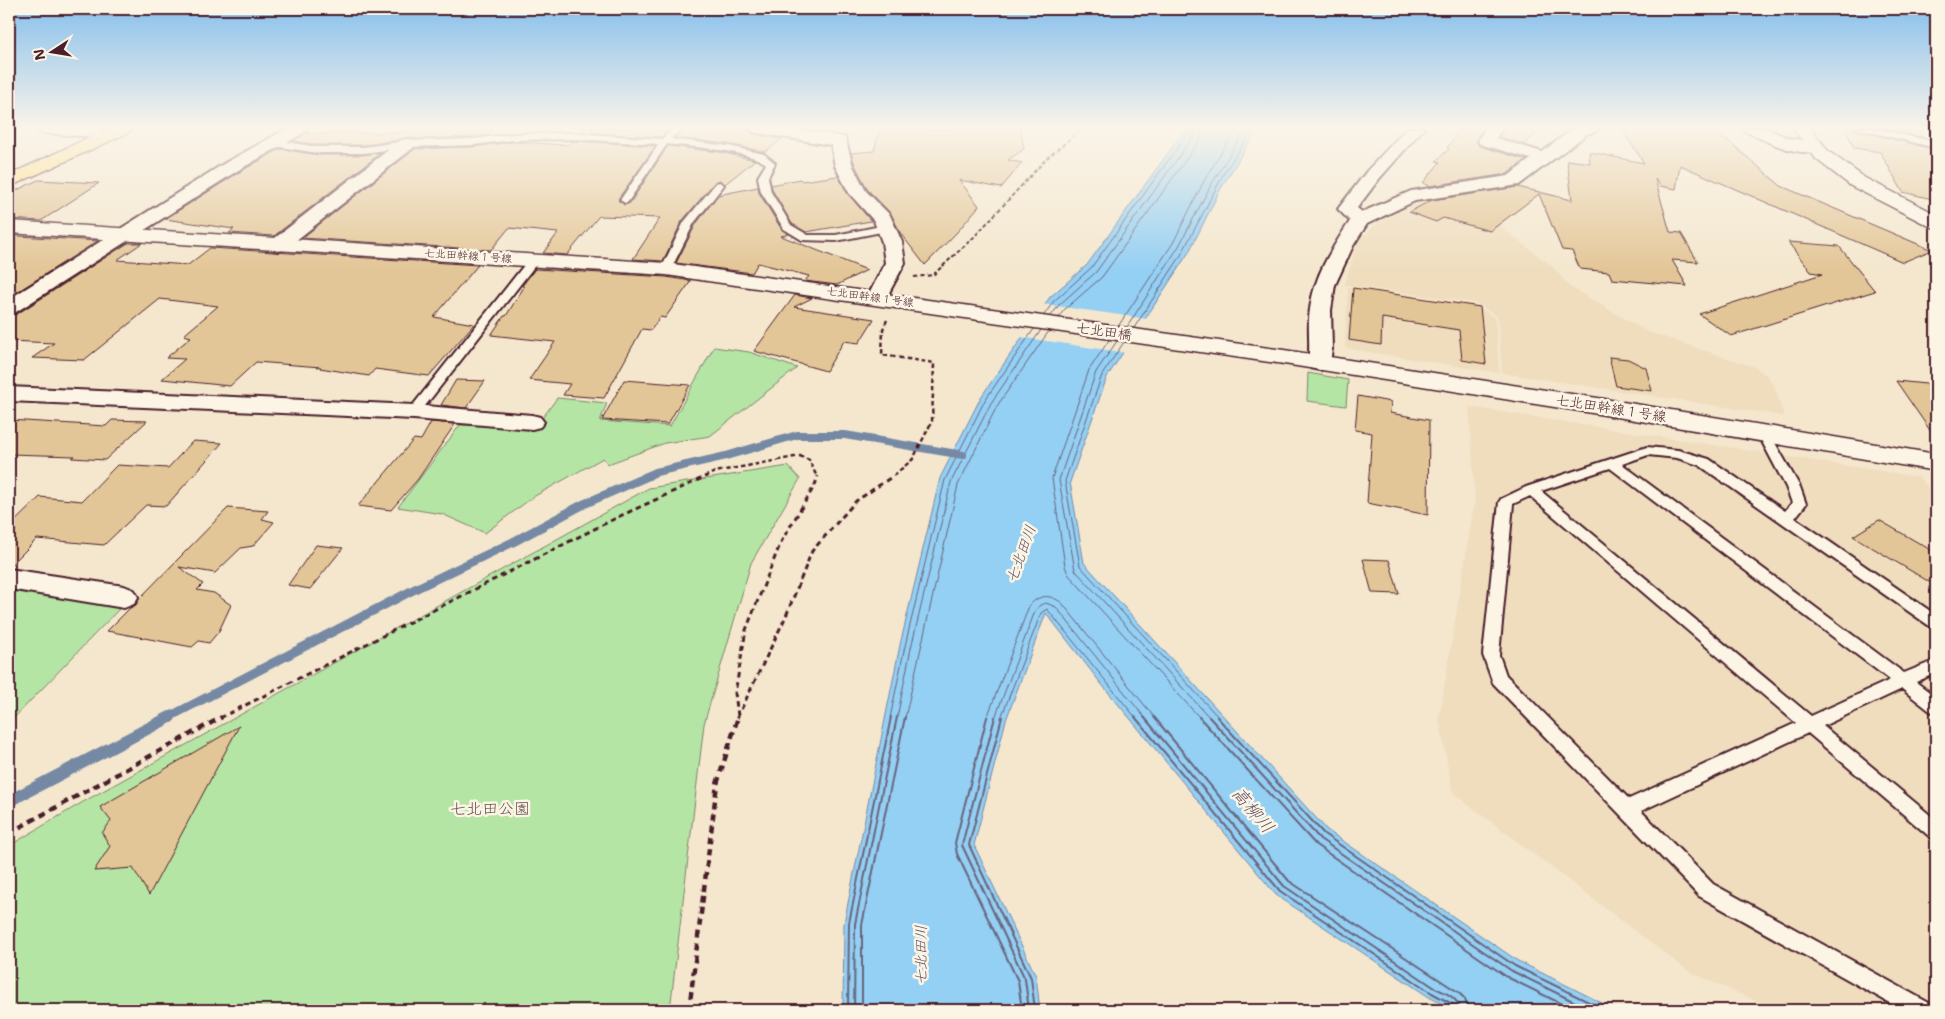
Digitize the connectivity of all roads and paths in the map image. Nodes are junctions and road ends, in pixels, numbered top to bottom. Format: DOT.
graph roads {
  1 [pos="23,176"];
  2 [pos="217,176"];
  3 [pos="367,176"];
  4 [pos="642,176"];
  5 [pos="764,176"];
  6 [pos="849,176"];
  7 [pos="1031,176"];
  8 [pos="1373,176"];
  9 [pos="1521,176"];
  10 [pos="1849,176"];
  11 [pos="9,182"];
  12 [pos="719,185"];
  13 [pos="625,200"];
  14 [pos="1360,220"];
  15 [pos="1936,222"];
  16 [pos="9,227"];
  17 [pos="886,228"];
  18 [pos="123,235"];
  19 [pos="278,245"];
  20 [pos="533,261"];
  21 [pos="666,269"];
  22 [pos="887,276"];
  23 [pos="924,304"];
  24 [pos="883,306"];
  25 [pos="9,308"];
  26 [pos="1284,358"];
  27 [pos="1319,363"];
  28 [pos="9,394"];
  29 [pos="414,412"];
  30 [pos="532,422"];
  31 [pos="1764,434"];
  32 [pos="1612,463"];
  33 [pos="1936,463"];
  34 [pos="1531,490"];
  35 [pos="1786,519"];
  36 [pos="9,579"];
  37 [pos="124,596"];
  38 [pos="1936,623"];
  39 [pos="1936,666"];
  40 [pos="1902,681"];
  41 [pos="1936,706"];
  42 [pos="738,716"];
  43 [pos="1810,724"];
  44 [pos="1627,809"];
  45 [pos="1936,831"];
  46 [pos="9,833"];
  47 [pos="689,1010"];
  48 [pos="1922,1010"];
  1 -- 11 [label="main road"];
  2 -- 18 [label="street"];
  3 -- 19 [label="street"];
  4 -- 13 [label="lane"];
  5 -- 17 [label="lane"];
  6 -- 17 [label="street"];
  7 -- 22 [label="path"];
  8 -- 14 [label="street"];
  9 -- 14 [label="street"];
  10 -- 15 [label="street"];
  12 -- 21 [label="lane"];
  14 -- 27 [label="street"];
  16 -- 18 [label="street, 七北田幹線１号線"];
  17 -- 22 [label="street"];
  18 -- 19 [label="street, 七北田幹線１号線"];
  18 -- 25 [label="street"];
  19 -- 20 [label="street, 七北田幹線１号線"];
  20 -- 21 [label="street, 七北田幹線１号線"];
  20 -- 29 [label="lane"];
  21 -- 24 [label="street, 七北田幹線１号線"];
  22 -- 24 [label="street"];
  23 -- 24 [label="street, 七北田幹線１号線"];
  23 -- 26 [label="street, 七北田橋"];
  24 -- 42 [label="path"];
  26 -- 27 [label="street, 七北田幹線１号線"];
  27 -- 31 [label="street, 七北田幹線１号線"];
  28 -- 29 [label="street"];
  29 -- 30 [label="street"];
  31 -- 33 [label="street, 七北田幹線１号線"];
  31 -- 35 [label="lane"];
  32 -- 34 [label="lane"];
  32 -- 35 [label="lane"];
  32 -- 40 [label="lane"];
  34 -- 43 [label="lane"];
  34 -- 44 [label="lane"];
  35 -- 38 [label="lane"];
  36 -- 37 [label="street"];
  39 -- 40 [label="lane"];
  40 -- 41 [label="lane"];
  40 -- 43 [label="lane"];
  42 -- 46 [label="path"];
  42 -- 47 [label="path"];
  43 -- 44 [label="lane"];
  43 -- 45 [label="lane"];
  44 -- 48 [label="lane"];
}
